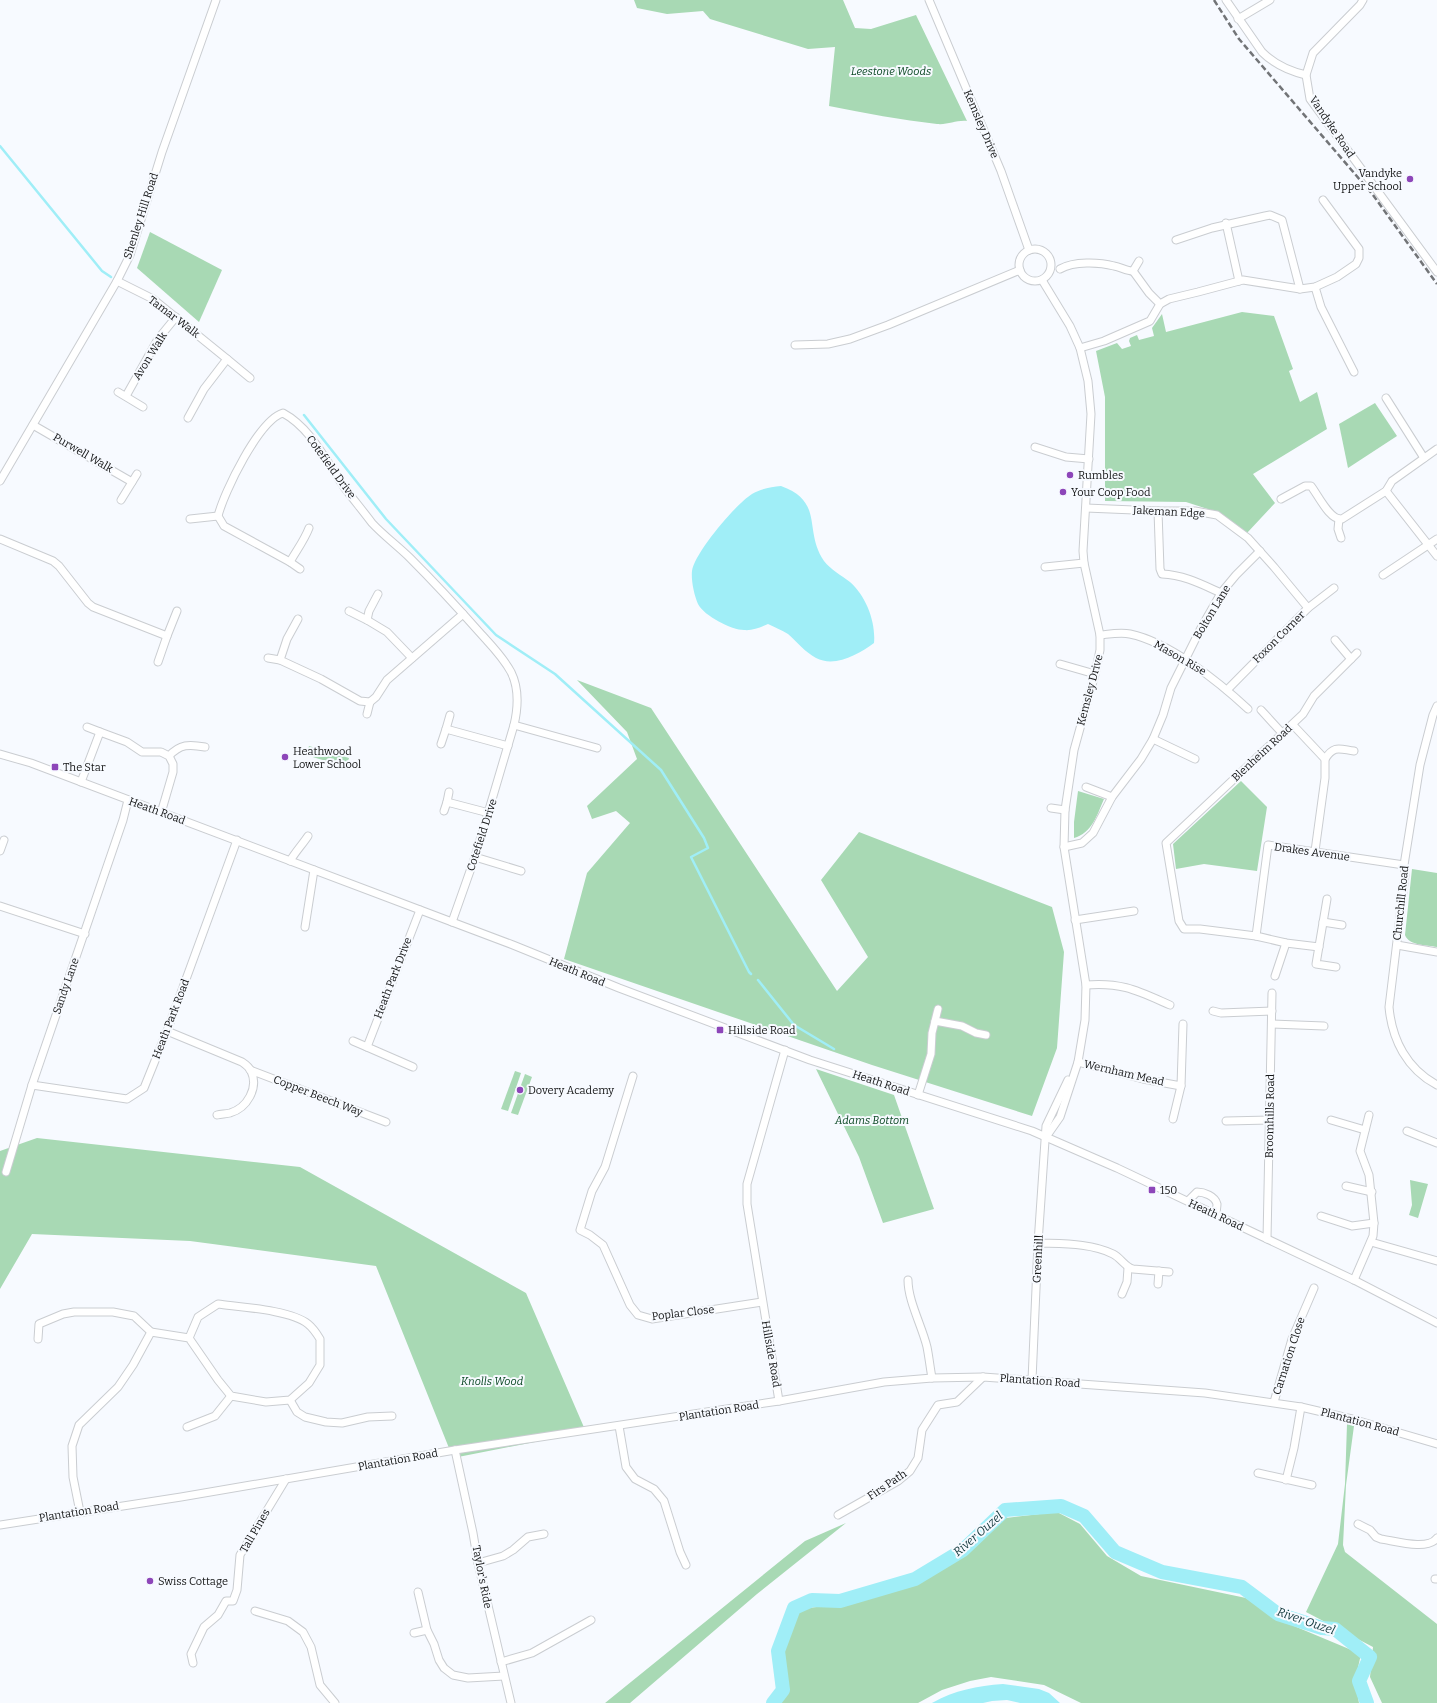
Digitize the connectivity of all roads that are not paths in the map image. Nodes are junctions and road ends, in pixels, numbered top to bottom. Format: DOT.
graph roads {
  1 [pos="216,0"];
  2 [pos="929,0"];
  3 [pos="1226,0"];
  4 [pos="1270,0"];
  5 [pos="1363,0"];
  6 [pos="1238,19"];
  7 [pos="1306,75"];
  8 [pos="1324,200"];
  9 [pos="1226,224"];
  10 [pos="1176,240"];
  11 [pos="1029,250"];
  12 [pos="1139,261"];
  13 [pos="1060,269"];
  14 [pos="1020,270"];
  15 [pos="1133,271"];
  16 [pos="1437,272"];
  17 [pos="1042,280"];
  18 [pos="117,281"];
  19 [pos="1239,281"];
  20 [pos="1315,287"];
  21 [pos="1300,289"];
  22 [pos="1160,304"];
  23 [pos="176,317"];
  24 [pos="795,345"];
  25 [pos="1080,348"];
  26 [pos="227,359"];
  27 [pos="1354,372"];
  28 [pos="250,378"];
  29 [pos="118,392"];
  30 [pos="126,396"];
  31 [pos="1386,398"];
  32 [pos="143,406"];
  33 [pos="188,418"];
  34 [pos="33,425"];
  35 [pos="1035,447"];
  36 [pos="1437,449"];
  37 [pos="1424,458"];
  38 [pos="1089,459"];
  39 [pos="137,474"];
  40 [pos="0,481"];
  41 [pos="132,482"];
  42 [pos="1386,491"];
  43 [pos="1281,499"];
  44 [pos="121,500"];
  45 [pos="1086,508"];
  46 [pos="1158,511"];
  47 [pos="218,516"];
  48 [pos="190,519"];
  49 [pos="1339,520"];
  50 [pos="309,528"];
  51 [pos="1342,538"];
  52 [pos="1437,539"];
  53 [pos="0,540"];
  54 [pos="1428,545"];
  55 [pos="1260,551"];
  56 [pos="1437,556"];
  57 [pos="290,562"];
  58 [pos="1084,563"];
  59 [pos="1045,567"];
  60 [pos="300,569"];
  61 [pos="1383,575"];
  62 [pos="1334,588"];
  63 [pos="1221,593"];
  64 [pos="378,594"];
  65 [pos="1308,608"];
  66 [pos="177,611"];
  67 [pos="349,611"];
  68 [pos="463,614"];
  69 [pos="298,619"];
  70 [pos="367,620"];
  71 [pos="1100,635"];
  72 [pos="167,636"];
  73 [pos="1335,640"];
  74 [pos="1357,653"];
  75 [pos="268,658"];
  76 [pos="412,658"];
  77 [pos="1351,659"];
  78 [pos="280,660"];
  79 [pos="1185,660"];
  80 [pos="158,662"];
  81 [pos="1060,664"];
  82 [pos="1095,674"];
  83 [pos="1227,690"];
  84 [pos="370,702"];
  85 [pos="1437,706"];
  86 [pos="1248,709"];
  87 [pos="1261,710"];
  88 [pos="367,714"];
  89 [pos="450,715"];
  90 [pos="514,725"];
  91 [pos="1293,725"];
  92 [pos="87,727"];
  93 [pos="446,729"];
  94 [pos="100,732"];
  95 [pos="1283,734"];
  96 [pos="1153,739"];
  97 [pos="441,744"];
  98 [pos="508,746"];
  99 [pos="205,747"];
  100 [pos="597,748"];
  101 [pos="1354,751"];
  102 [pos="0,754"];
  103 [pos="169,756"];
  104 [pos="1195,759"];
  105 [pos="1325,759"];
  106 [pos="81,782"];
  107 [pos="1086,787"];
  108 [pos="450,792"];
  109 [pos="1112,797"];
  110 [pos="128,800"];
  111 [pos="447,802"];
  112 [pos="1051,808"];
  113 [pos="1065,810"];
  114 [pos="444,811"];
  115 [pos="161,812"];
  116 [pos="489,814"];
  117 [pos="308,836"];
  118 [pos="4,840"];
  119 [pos="237,840"];
  120 [pos="1064,847"];
  121 [pos="0,851"];
  122 [pos="1315,851"];
  123 [pos="475,857"];
  124 [pos="290,861"];
  125 [pos="1404,865"];
  126 [pos="314,870"];
  127 [pos="521,871"];
  128 [pos="1327,898"];
  129 [pos="0,906"];
  130 [pos="420,910"];
  131 [pos="1134,911"];
  132 [pos="1075,920"];
  133 [pos="452,922"];
  134 [pos="1323,922"];
  135 [pos="1342,925"];
  136 [pos="305,927"];
  137 [pos="85,934"];
  138 [pos="1256,936"];
  139 [pos="1286,943"];
  140 [pos="1397,946"];
  141 [pos="1319,947"];
  142 [pos="1437,952"];
  143 [pos="1336,967"];
  144 [pos="1275,976"];
  145 [pos="1086,985"];
  146 [pos="1272,993"];
  147 [pos="1170,1005"];
  148 [pos="938,1009"];
  149 [pos="1214,1011"];
  150 [pos="1272,1011"];
  151 [pos="936,1021"];
  152 [pos="1183,1024"];
  153 [pos="1272,1024"];
  154 [pos="1324,1026"];
  155 [pos="167,1031"];
  156 [pos="986,1035"];
  157 [pos="353,1041"];
  158 [pos="367,1047"];
  159 [pos="785,1050"];
  160 [pos="1078,1062"];
  161 [pos="413,1067"];
  162 [pos="250,1070"];
  163 [pos="633,1076"];
  164 [pos="32,1085"];
  165 [pos="1437,1085"];
  166 [pos="1181,1086"];
  167 [pos="918,1095"];
  168 [pos="217,1114"];
  169 [pos="1370,1115"];
  170 [pos="1173,1119"];
  171 [pos="1270,1120"];
  172 [pos="1331,1120"];
  173 [pos="1226,1121"];
  174 [pos="386,1122"];
  175 [pos="1365,1130"];
  176 [pos="1407,1131"];
  177 [pos="1046,1137"];
  178 [pos="1437,1143"];
  179 [pos="6,1172"];
  180 [pos="1346,1186"];
  181 [pos="1372,1192"];
  182 [pos="1188,1202"];
  183 [pos="1216,1214"];
  184 [pos="1322,1216"];
  185 [pos="1374,1223"];
  186 [pos="1267,1239"];
  187 [pos="1371,1242"];
  188 [pos="1038,1243"];
  189 [pos="1437,1261"];
  190 [pos="1128,1268"];
  191 [pos="1159,1271"];
  192 [pos="1169,1272"];
  193 [pos="908,1280"];
  194 [pos="1354,1280"];
  195 [pos="1158,1284"];
  196 [pos="1314,1288"];
  197 [pos="1122,1294"];
  198 [pos="762,1302"];
  199 [pos="1437,1323"];
  200 [pos="151,1332"];
  201 [pos="189,1338"];
  202 [pos="38,1339"];
  203 [pos="983,1377"];
  204 [pos="932,1378"];
  205 [pos="1032,1380"];
  206 [pos="231,1396"];
  207 [pos="290,1400"];
  208 [pos="779,1401"];
  209 [pos="1274,1402"];
  210 [pos="1301,1407"];
  211 [pos="392,1416"];
  212 [pos="619,1426"];
  213 [pos="187,1427"];
  214 [pos="1437,1444"];
  215 [pos="455,1450"];
  216 [pos="1258,1473"];
  217 [pos="286,1479"];
  218 [pos="1286,1480"];
  219 [pos="1312,1485"];
  220 [pos="80,1512"];
  221 [pos="838,1515"];
  222 [pos="1358,1524"];
  223 [pos="0,1525"];
  224 [pos="544,1534"];
  225 [pos="1437,1538"];
  226 [pos="478,1563"];
  227 [pos="686,1564"];
  228 [pos="418,1592"];
  229 [pos="255,1612"];
  230 [pos="590,1620"];
  231 [pos="427,1630"];
  232 [pos="414,1633"];
  233 [pos="500,1662"];
  234 [pos="193,1663"];
  235 [pos="504,1676"];
  236 [pos="335,1703"];
  237 [pos="511,1703"];
  1 -- 18 [label="street, Shenley Hill Road"];
  2 -- 11 [label="street, Kemsley Drive"];
  3 -- 6 [label="street"];
  4 -- 6 [label="street"];
  5 -- 7 [label="street, Vandyke Road"];
  6 -- 7 [label="street"];
  7 -- 16 [label="street, Vandyke Road"];
  8 -- 20 [label="street"];
  9 -- 10 [label="street"];
  9 -- 19 [label="street"];
  9 -- 21 [label="street"];
  11 -- 14 [label="street"];
  11 -- 17 [label="street"];
  12 -- 15 [label="street"];
  13 -- 15 [label="street"];
  14 -- 17 [label="street"];
  14 -- 24 [label="street"];
  15 -- 22 [label="street"];
  17 -- 25 [label="street, Kemsley Drive"];
  18 -- 23 [label="street, Tamar Walk"];
  18 -- 34 [label="street, Shenley Hill Road"];
  19 -- 21 [label="street"];
  19 -- 22 [label="street"];
  20 -- 21 [label="street"];
  20 -- 27 [label="street"];
  22 -- 25 [label="street"];
  23 -- 26 [label="street, Tamar Walk"];
  23 -- 30 [label="street, Avon Walk"];
  25 -- 38 [label="street, Kemsley Drive"];
  26 -- 28 [label="street, Tamar Walk"];
  26 -- 33 [label="street"];
  29 -- 30 [label="street"];
  30 -- 32 [label="street"];
  31 -- 37 [label="street"];
  34 -- 40 [label="street, Shenley Hill Road"];
  34 -- 41 [label="street, Purwell Walk"];
  35 -- 38 [label="street"];
  36 -- 37 [label="street"];
  37 -- 42 [label="street"];
  38 -- 45 [label="street, Kemsley Drive"];
  39 -- 41 [label="street"];
  41 -- 44 [label="street"];
  42 -- 49 [label="street"];
  42 -- 54 [label="street"];
  43 -- 49 [label="street"];
  45 -- 46 [label="street, Jakeman Edge"];
  45 -- 58 [label="street, Kemsley Drive"];
  46 -- 55 [label="street, Jakeman Edge"];
  46 -- 63 [label="street"];
  47 -- 48 [label="street"];
  47 -- 57 [label="street"];
  47 -- 68 [label="street, Cotefield Drive"];
  49 -- 51 [label="street"];
  50 -- 57 [label="street"];
  52 -- 54 [label="street"];
  53 -- 72 [label="street"];
  54 -- 56 [label="street"];
  54 -- 61 [label="street"];
  55 -- 63 [label="street, Bolton Lane"];
  55 -- 65 [label="street, Jakeman Edge"];
  57 -- 60 [label="street"];
  58 -- 59 [label="street"];
  58 -- 71 [label="street, Kemsley Drive"];
  62 -- 65 [label="street, Foxon Corner"];
  63 -- 79 [label="street, Bolton Lane"];
  64 -- 70 [label="street"];
  65 -- 83 [label="street, Foxon Corner"];
  66 -- 72 [label="street"];
  67 -- 70 [label="street"];
  68 -- 76 [label="street"];
  68 -- 90 [label="street, Cotefield Drive"];
  69 -- 78 [label="street"];
  70 -- 76 [label="street"];
  71 -- 79 [label="street, Mason Rise"];
  71 -- 82 [label="street, Kemsley Drive"];
  72 -- 80 [label="street"];
  73 -- 77 [label="street"];
  74 -- 77 [label="street, Blenheim Road"];
  75 -- 78 [label="street"];
  76 -- 84 [label="street"];
  77 -- 91 [label="street, Blenheim Road"];
  78 -- 84 [label="street"];
  79 -- 83 [label="street, Mason Rise"];
  79 -- 96 [label="street, Bolton Lane"];
  81 -- 82 [label="street"];
  82 -- 113 [label="street, Kemsley Drive"];
  83 -- 86 [label="street, Mason Rise"];
  84 -- 88 [label="street"];
  85 -- 125 [label="street, Churchill Road"];
  87 -- 95 [label="street"];
  89 -- 93 [label="street"];
  90 -- 98 [label="street, Cotefield Drive"];
  90 -- 100 [label="street"];
  91 -- 95 [label="street, Blenheim Road"];
  91 -- 105 [label="street"];
  92 -- 94 [label="street"];
  93 -- 97 [label="street"];
  93 -- 98 [label="street"];
  94 -- 103 [label="street"];
  94 -- 106 [label="street"];
  95 -- 138 [label="street, Blenheim Road"];
  96 -- 104 [label="street"];
  96 -- 109 [label="street, Bolton Lane"];
  98 -- 116 [label="street, Cotefield Drive"];
  99 -- 103 [label="street"];
  101 -- 105 [label="street"];
  102 -- 106 [label="street, Heath Road"];
  103 -- 115 [label="street"];
  105 -- 122 [label="street"];
  106 -- 110 [label="street, Heath Road"];
  107 -- 109 [label="street"];
  108 -- 111 [label="street"];
  109 -- 120 [label="street, Bolton Lane"];
  110 -- 115 [label="street, Heath Road"];
  110 -- 137 [label="street, Sandy Lane"];
  111 -- 114 [label="street"];
  111 -- 116 [label="street"];
  112 -- 113 [label="street"];
  113 -- 120 [label="street, Kemsley Drive"];
  115 -- 119 [label="street, Heath Road"];
  116 -- 123 [label="street, Cotefield Drive"];
  117 -- 124 [label="street"];
  118 -- 121 [label="street"];
  119 -- 124 [label="street, Heath Road"];
  119 -- 155 [label="street, Heath Park Road"];
  120 -- 132 [label="street, Kemsley Drive"];
  122 -- 125 [label="street, Drakes Avenue"];
  122 -- 138 [label="street, Drakes Avenue"];
  123 -- 127 [label="street"];
  123 -- 133 [label="street, Cotefield Drive"];
  124 -- 126 [label="street, Heath Road"];
  125 -- 140 [label="street, Churchill Road"];
  126 -- 130 [label="street, Heath Road"];
  126 -- 136 [label="street"];
  128 -- 134 [label="street"];
  129 -- 137 [label="street"];
  130 -- 133 [label="street, Heath Road"];
  130 -- 158 [label="street, Heath Park Drive"];
  131 -- 132 [label="street"];
  132 -- 145 [label="street, Kemsley Drive"];
  133 -- 159 [label="street, Heath Road"];
  134 -- 135 [label="street"];
  134 -- 141 [label="street"];
  137 -- 164 [label="street, Sandy Lane"];
  138 -- 139 [label="street"];
  139 -- 141 [label="street"];
  139 -- 144 [label="street"];
  140 -- 142 [label="street"];
  140 -- 165 [label="street, Churchill Road"];
  141 -- 143 [label="street"];
  145 -- 147 [label="street"];
  145 -- 160 [label="street, Kemsley Drive"];
  146 -- 150 [label="street, Broomhills Road"];
  148 -- 151 [label="street"];
  149 -- 150 [label="street"];
  150 -- 153 [label="street, Broomhills Road"];
  151 -- 156 [label="street"];
  151 -- 167 [label="street"];
  152 -- 166 [label="street, Wernham Mead"];
  153 -- 154 [label="street"];
  153 -- 171 [label="street, Broomhills Road"];
  155 -- 162 [label="street, Copper Beech Way"];
  155 -- 164 [label="street, Heath Park Road"];
  157 -- 158 [label="street"];
  158 -- 161 [label="street"];
  159 -- 167 [label="street, Heath Road"];
  159 -- 198 [label="street, Hillside Road"];
  160 -- 166 [label="street, Wernham Mead"];
  160 -- 177 [label="street, Kemsley Drive"];
  162 -- 168 [label="street"];
  162 -- 174 [label="street, Copper Beech Way"];
  163 -- 198 [label="street, Poplar Close"];
  164 -- 179 [label="street, Sandy Lane"];
  166 -- 170 [label="street"];
  167 -- 177 [label="street, Heath Road"];
  169 -- 175 [label="street"];
  171 -- 173 [label="street"];
  171 -- 186 [label="street, Broomhills Road"];
  172 -- 175 [label="street"];
  175 -- 181 [label="street"];
  176 -- 178 [label="street"];
  177 -- 182 [label="street, Heath Road"];
  177 -- 188 [label="street, Greenhill"];
  180 -- 181 [label="street"];
  181 -- 185 [label="street"];
  182 -- 183 [label="street, Heath Road"];
  182 -- 183 [label="street"];
  183 -- 186 [label="street, Heath Road"];
  184 -- 185 [label="street"];
  185 -- 187 [label="street"];
  186 -- 194 [label="street, Heath Road"];
  187 -- 189 [label="street"];
  187 -- 194 [label="street"];
  188 -- 190 [label="street"];
  188 -- 205 [label="street, Greenhill"];
  190 -- 191 [label="street"];
  190 -- 197 [label="street"];
  191 -- 192 [label="street"];
  191 -- 195 [label="street"];
  193 -- 204 [label="street"];
  194 -- 199 [label="street, Heath Road"];
  196 -- 209 [label="street, Carnation Close"];
  198 -- 208 [label="street, Hillside Road"];
  200 -- 201 [label="street"];
  200 -- 202 [label="street"];
  200 -- 220 [label="street"];
  201 -- 206 [label="street"];
  201 -- 207 [label="street"];
  203 -- 204 [label="street, Plantation Road"];
  203 -- 205 [label="street, Plantation Road"];
  203 -- 221 [label="street, Firs Path"];
  204 -- 208 [label="street, Plantation Road"];
  205 -- 209 [label="street, Plantation Road"];
  206 -- 207 [label="street"];
  206 -- 213 [label="street"];
  207 -- 211 [label="street"];
  208 -- 212 [label="street, Plantation Road"];
  209 -- 210 [label="street, Plantation Road"];
  210 -- 214 [label="street, Plantation Road"];
  210 -- 218 [label="street"];
  212 -- 215 [label="street, Plantation Road"];
  212 -- 227 [label="street"];
  215 -- 217 [label="street, Plantation Road"];
  215 -- 226 [label="street, Taylor's Ride"];
  216 -- 218 [label="street"];
  217 -- 220 [label="street, Plantation Road"];
  217 -- 234 [label="street, Tall Pines"];
  218 -- 219 [label="street"];
  220 -- 223 [label="street, Plantation Road"];
  222 -- 225 [label="street"];
  224 -- 226 [label="street"];
  226 -- 233 [label="street, Taylor's Ride"];
  228 -- 231 [label="street"];
  229 -- 236 [label="street"];
  230 -- 233 [label="street"];
  231 -- 232 [label="street"];
  231 -- 235 [label="street"];
  233 -- 235 [label="street, Taylor's Ride"];
  235 -- 237 [label="street, Taylor's Ride"];
}
